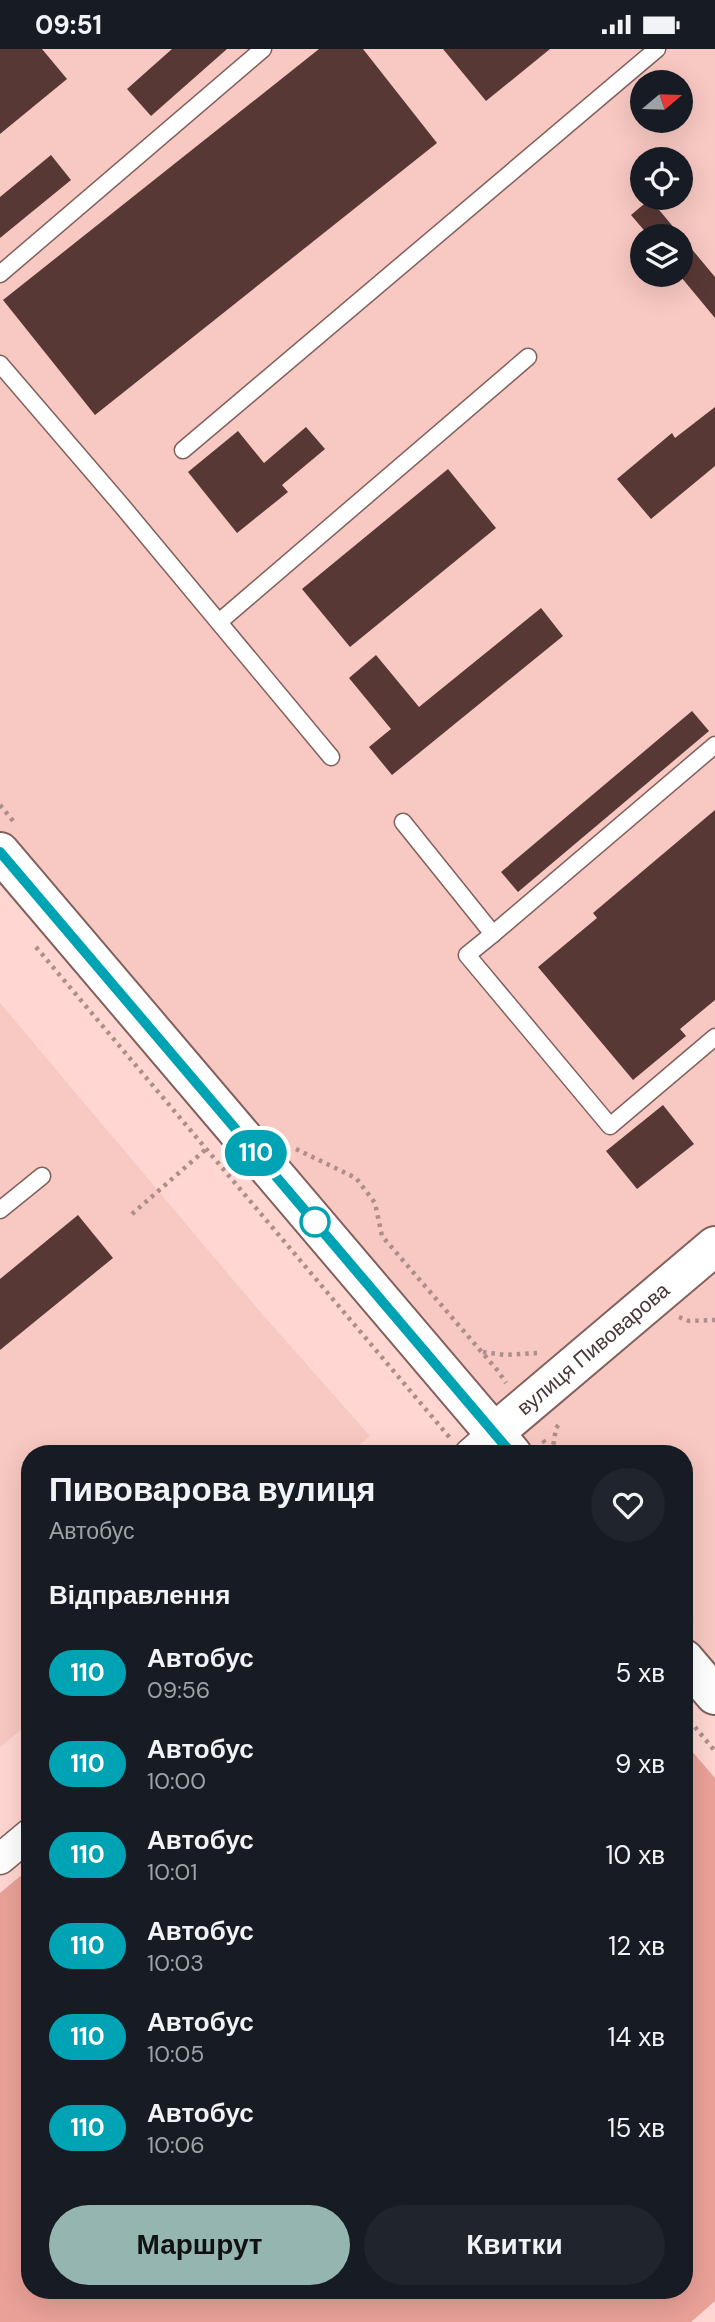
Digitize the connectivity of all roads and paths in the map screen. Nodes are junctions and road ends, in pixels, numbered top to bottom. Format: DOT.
graph roads {
  1 [pos="264,49"];
  2 [pos="657,49"];
  3 [pos="0,274"];
  4 [pos="528,357"];
  5 [pos="0,364"];
  6 [pos="183,450"];
  7 [pos="219,622"];
  8 [pos="715,745"];
  9 [pos="331,757"];
  10 [pos="402,822"];
  11 [pos="0,852"];
  12 [pos="493,934"];
  13 [pos="34,943"];
  14 [pos="715,1037"];
  15 [pos="293,1148"];
  16 [pos="206,1150"];
  17 [pos="42,1176"];
  18 [pos="0,1210"];
  19 [pos="132,1214"];
  20 [pos="715,1246"];
  21 [pos="672,1314"];
  22 [pos="715,1320"];
  23 [pos="498,1371"];
  24 [pos="481,1445"];
  25 [pos="481,1445"];
  26 [pos="485,1445"];
  27 [pos="693,1669"];
  28 [pos="715,1695"];
  29 [pos="693,1725"];
  30 [pos="715,1751"];
  31 [pos="21,1841"];
  32 [pos="0,1859"];
  1 -- 3 [label="lane"];
  2 -- 6 [label="lane"];
  4 -- 7 [label="lane"];
  5 -- 7 [label="lane"];
  7 -- 9 [label="lane"];
  8 -- 12 [label="lane"];
  10 -- 12 [label="lane"];
  11 -- 24 [label="main road"];
  12 -- 14 [label="lane"];
  13 -- 16 [label="path"];
  15 -- 23 [label="path"];
  16 -- 19 [label="path"];
  16 -- 25 [label="path"];
  17 -- 18 [label="lane"];
  20 -- 26 [label="main road, вулиця Пивоварова"];
  21 -- 22 [label="path"];
  27 -- 28 [label="main road"];
  29 -- 30 [label="path"];
  31 -- 32 [label="street"];
}
